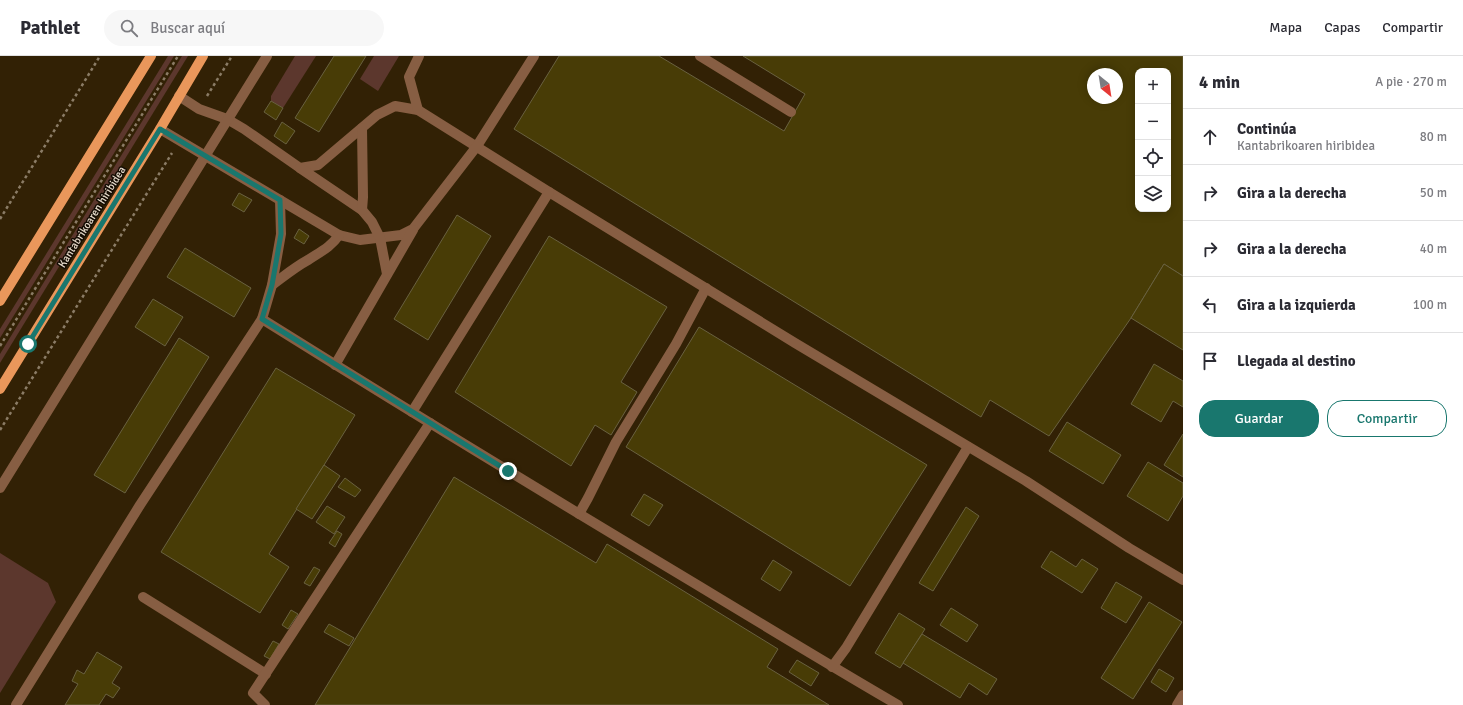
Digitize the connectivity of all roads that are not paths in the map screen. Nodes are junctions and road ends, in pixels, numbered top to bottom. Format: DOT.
graph roads {
  1 [pos="151,56"];
  2 [pos="203,56"];
  3 [pos="267,56"];
  4 [pos="419,56"];
  5 [pos="534,56"];
  6 [pos="700,56"];
  7 [pos="714,60"];
  8 [pos="179,96"];
  9 [pos="418,110"];
  10 [pos="791,112"];
  11 [pos="227,119"];
  12 [pos="362,128"];
  13 [pos="160,129"];
  14 [pos="477,146"];
  15 [pos="205,157"];
  16 [pos="300,168"];
  17 [pos="549,192"];
  18 [pos="280,200"];
  19 [pos="362,210"];
  20 [pos="414,229"];
  21 [pos="339,235"];
  22 [pos="380,238"];
  23 [pos="387,274"];
  24 [pos="272,285"];
  25 [pos="706,288"];
  26 [pos="0,301"];
  27 [pos="262,319"];
  28 [pos="335,364"];
  29 [pos="0,389"];
  30 [pos="412,412"];
  31 [pos="430,423"];
  32 [pos="968,447"];
  33 [pos="0,488"];
  34 [pos="579,514"];
  35 [pos="1183,580"];
  36 [pos="143,597"];
  37 [pos="832,667"];
  38 [pos="266,674"];
  39 [pos="1183,695"];
  40 [pos="16,705"];
  41 [pos="265,705"];
  42 [pos="898,705"];
  43 [pos="1177,705"];
  1 -- 26 [label="main road"];
  2 -- 8 [label="main road, Kantabrikoaren hiribidea"];
  3 -- 11 [label="lane"];
  4 -- 9 [label="lane"];
  5 -- 14 [label="lane"];
  6 -- 7 [label="lane"];
  7 -- 10 [label="lane"];
  8 -- 11 [label="lane"];
  8 -- 13 [label="main road, Kantabrikoaren hiribidea"];
  9 -- 12 [label="lane"];
  9 -- 14 [label="lane"];
  11 -- 15 [label="lane"];
  11 -- 16 [label="lane"];
  12 -- 16 [label="lane"];
  12 -- 19 [label="lane"];
  13 -- 15 [label="lane"];
  13 -- 29 [label="main road, Kantabrikoaren hiribidea"];
  14 -- 17 [label="lane"];
  14 -- 20 [label="lane"];
  15 -- 18 [label="lane"];
  15 -- 33 [label="lane"];
  16 -- 19 [label="lane"];
  17 -- 25 [label="lane"];
  17 -- 30 [label="lane"];
  18 -- 21 [label="lane"];
  18 -- 24 [label="lane"];
  19 -- 22 [label="lane"];
  20 -- 22 [label="lane"];
  20 -- 23 [label="lane"];
  21 -- 22 [label="lane"];
  21 -- 24 [label="lane"];
  22 -- 23 [label="lane"];
  23 -- 28 [label="lane"];
  24 -- 27 [label="lane"];
  25 -- 32 [label="lane"];
  25 -- 34 [label="lane"];
  27 -- 28 [label="lane"];
  27 -- 40 [label="lane"];
  28 -- 30 [label="lane"];
  30 -- 31 [label="lane"];
  31 -- 34 [label="lane"];
  31 -- 38 [label="lane"];
  32 -- 35 [label="lane"];
  32 -- 37 [label="lane"];
  34 -- 37 [label="lane"];
  36 -- 38 [label="lane"];
  37 -- 42 [label="lane"];
  38 -- 41 [label="lane"];
  39 -- 43 [label="lane"];
}
